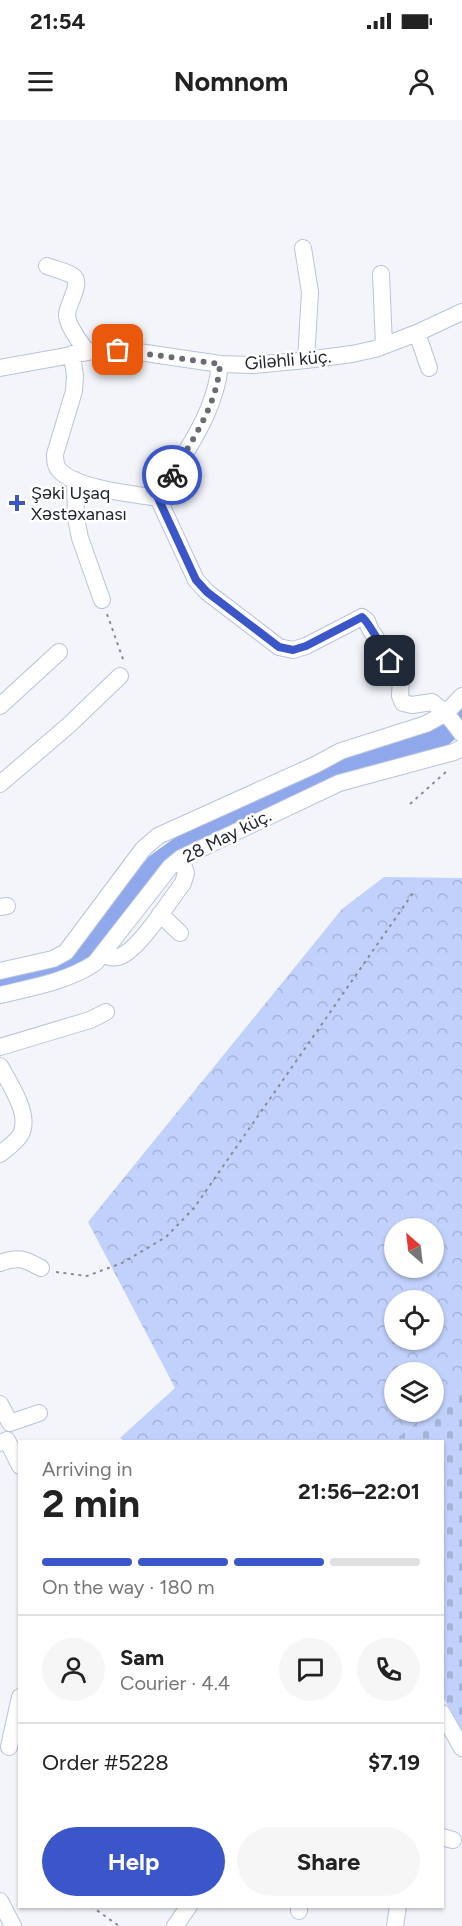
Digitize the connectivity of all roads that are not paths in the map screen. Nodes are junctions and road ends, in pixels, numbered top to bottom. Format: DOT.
graph roads {
  1 [pos="303,248"];
  2 [pos="46,266"];
  3 [pos="381,274"];
  4 [pos="462,312"];
  5 [pos="417,333"];
  6 [pos="384,345"];
  7 [pos="79,353"];
  8 [pos="306,360"];
  9 [pos="220,364"];
  10 [pos="0,368"];
  11 [pos="429,368"];
  12 [pos="75,480"];
  13 [pos="158,498"];
  14 [pos="102,600"];
  15 [pos="59,652"];
  16 [pos="120,676"];
  17 [pos="462,696"];
  18 [pos="0,706"];
  19 [pos="448,715"];
  20 [pos="462,735"];
  21 [pos="458,750"];
  22 [pos="0,784"];
  23 [pos="181,858"];
  24 [pos="160,914"];
  25 [pos="180,933"];
  26 [pos="103,955"];
  27 [pos="0,971"];
  28 [pos="0,995"];
  29 [pos="106,1012"];
  30 [pos="0,1047"];
  31 [pos="0,1066"];
  32 [pos="0,1154"];
  33 [pos="0,1263"];
  34 [pos="41,1268"];
  35 [pos="0,1404"];
  36 [pos="39,1413"];
  37 [pos="6,1435"];
  38 [pos="18,1462"];
  39 [pos="18,1707"];
  40 [pos="444,1716"];
  41 [pos="10,1746"];
  42 [pos="462,1748"];
  43 [pos="0,1900"];
  44 [pos="188,1908"];
  45 [pos="398,1908"];
  46 [pos="8,1925"];
  47 [pos="176,1926"];
  48 [pos="395,1926"];
  1 -- 8 [label="street"];
  2 -- 7 [label="street"];
  3 -- 6 [label="street"];
  4 -- 5 [label="street, Giləhli küç."];
  5 -- 6 [label="street, Giləhli küç."];
  5 -- 11 [label="street"];
  6 -- 8 [label="street, Giləhli küç."];
  7 -- 9 [label="street, Giləhli küç."];
  7 -- 10 [label="street, Giləhli küç."];
  7 -- 12 [label="street"];
  8 -- 9 [label="street, Giləhli küç."];
  9 -- 13 [label="street"];
  12 -- 13 [label="street"];
  12 -- 14 [label="street"];
  13 -- 19 [label="street"];
  15 -- 18 [label="street"];
  16 -- 22 [label="street"];
  17 -- 19 [label="street"];
  19 -- 20 [label="street"];
  19 -- 27 [label="street"];
  21 -- 23 [label="street, 28 May küç."];
  23 -- 24 [label="street"];
  23 -- 26 [label="street, 28 May küç."];
  24 -- 25 [label="street"];
  24 -- 26 [label="street"];
  26 -- 28 [label="street, 28 May küç."];
  29 -- 30 [label="street"];
  31 -- 32 [label="street"];
  33 -- 34 [label="street"];
  35 -- 37 [label="street"];
  36 -- 37 [label="street"];
  37 -- 38 [label="street"];
  39 -- 41 [label="street"];
  40 -- 42 [label="street"];
  43 -- 46 [label="street"];
  44 -- 47 [label="street"];
  45 -- 48 [label="street"];
}
